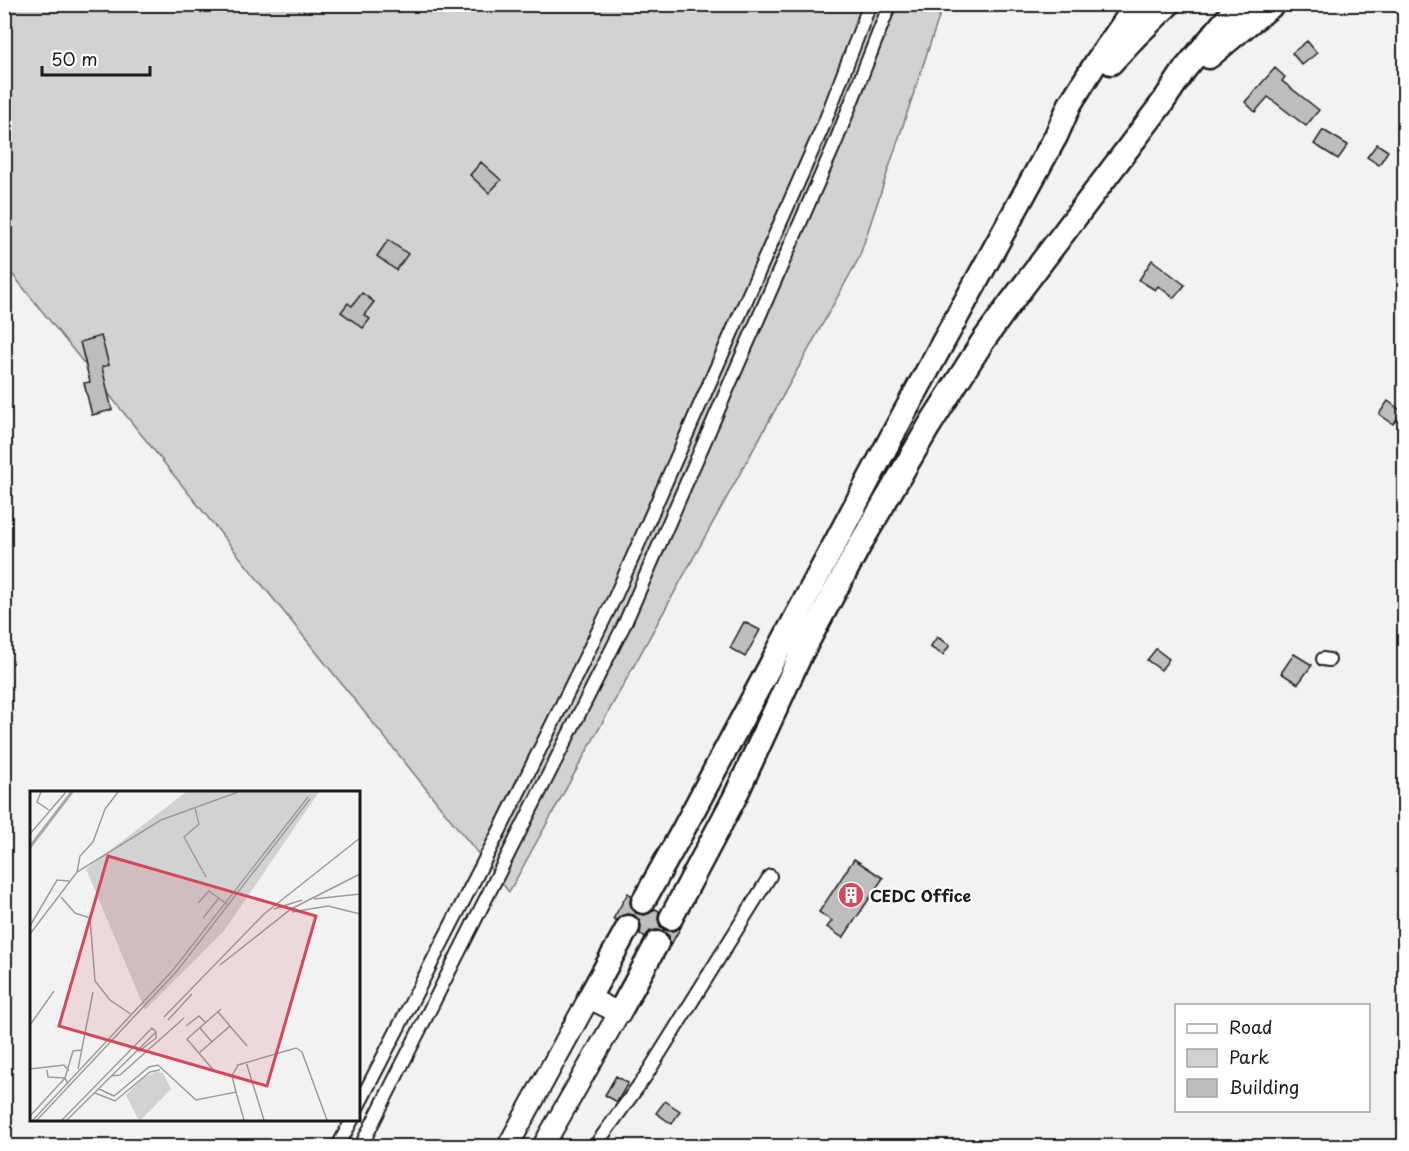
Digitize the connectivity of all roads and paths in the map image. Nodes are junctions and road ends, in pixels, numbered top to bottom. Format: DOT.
graph roads {
  1 [pos="870,4"];
  2 [pos="890,4"];
  3 [pos="1137,4"];
  4 [pos="1169,4"];
  5 [pos="1239,4"];
  6 [pos="1274,4"];
  7 [pos="1163,102"];
  8 [pos="1056,136"];
  9 [pos="770,876"];
  10 [pos="642,902"];
  11 [pos="671,918"];
  12 [pos="628,927"];
  13 [pos="657,943"];
  14 [pos="589,998"];
  15 [pos="619,1013"];
  16 [pos="360,1102"];
  17 [pos="351,1121"];
  18 [pos="338,1146"];
  19 [pos="361,1146"];
  20 [pos="508,1146"];
  21 [pos="543,1146"];
  22 [pos="596,1146"];
  1 -- 16 [label="street"];
  2 -- 19 [label="street"];
  3 -- 8 [label="highway"];
  4 -- 8 [label="highway"];
  5 -- 7 [label="highway"];
  6 -- 7 [label="highway"];
  7 -- 11 [label="highway"];
  8 -- 10 [label="highway"];
  9 -- 22 [label="street"];
  12 -- 14 [label="highway"];
  13 -- 15 [label="highway"];
  14 -- 15 [label="main road"];
  14 -- 20 [label="main road"];
  15 -- 21 [label="main road"];
  17 -- 18 [label="street"];
}
